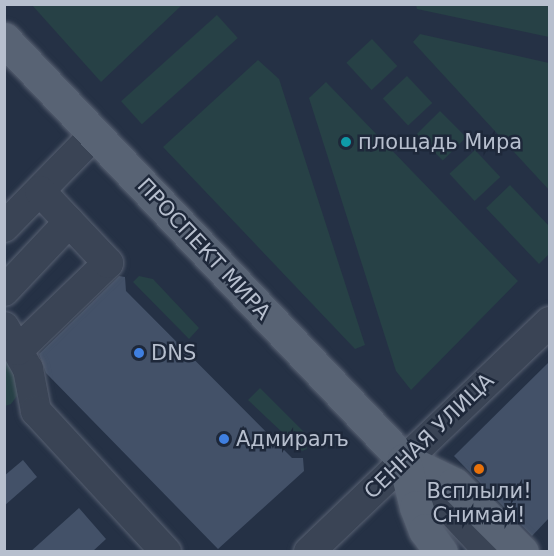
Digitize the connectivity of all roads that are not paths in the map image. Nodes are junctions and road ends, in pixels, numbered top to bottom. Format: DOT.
graph roads {
  1 [pos="4,39"];
  2 [pos="95,134"];
  3 [pos="40,191"];
  4 [pos="69,222"];
  5 [pos="4,227"];
  6 [pos="4,291"];
  7 [pos="549,322"];
  8 [pos="11,339"];
  9 [pos="404,460"];
  10 [pos="313,550"];
  11 [pos="166,552"];
  12 [pos="441,552"];
  13 [pos="490,552"];
  14 [pos="522,552"];
  1 -- 2 [label="main road, ПРОСПЕКТ МИРА"];
  2 -- 3 [label="street"];
  2 -- 9 [label="main road, ПРОСПЕКТ МИРА"];
  3 -- 4 [label="street"];
  3 -- 5 [label="street"];
  4 -- 6 [label="street"];
  4 -- 8 [label="street"];
  7 -- 9 [label="street, СЕННАЯ УЛИЦА"];
  8 -- 11 [label="street"];
  9 -- 10 [label="street, СЕННАЯ УЛИЦА"];
  9 -- 12 [label="main road"];
  9 -- 13 [label="street"];
  9 -- 14 [label="main road, ПРОСПЕКТ МИРА"];
}
